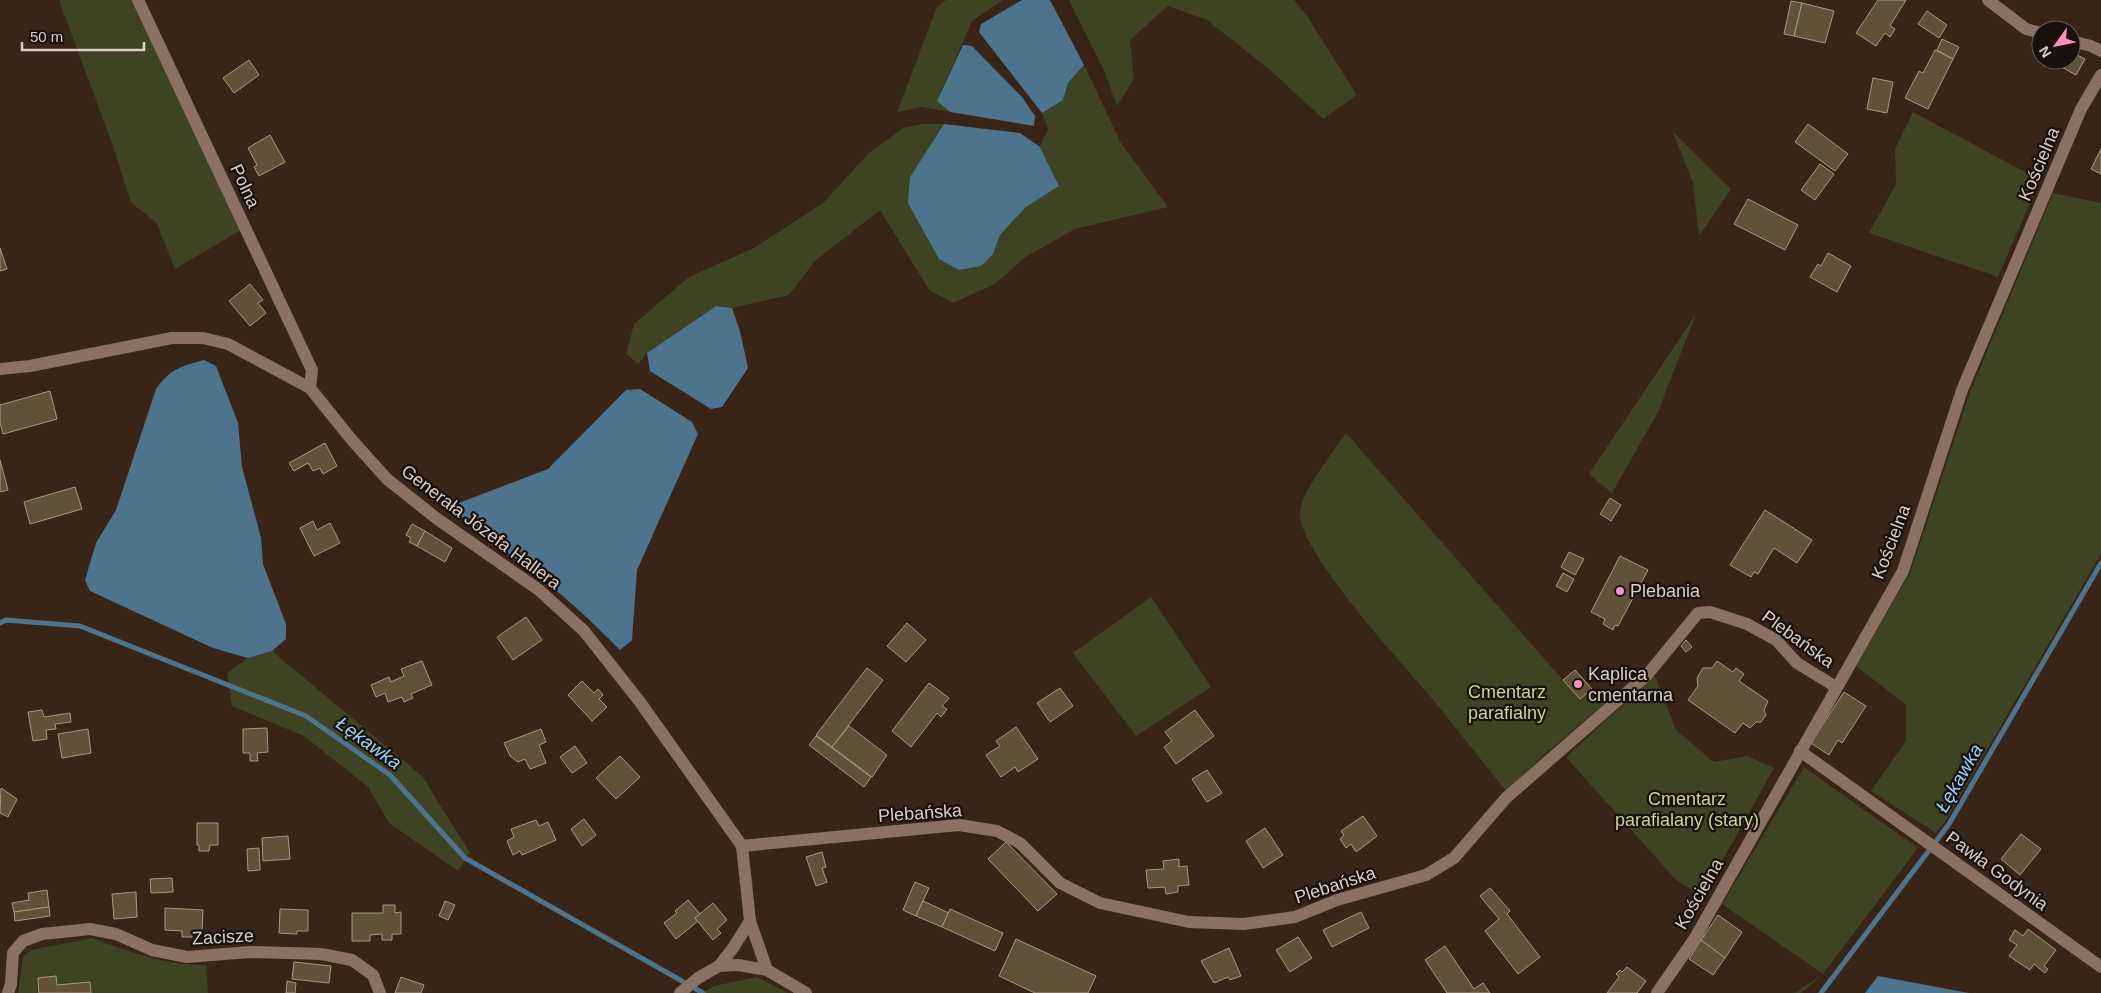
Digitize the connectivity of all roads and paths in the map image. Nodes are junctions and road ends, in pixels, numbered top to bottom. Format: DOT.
graph roads {
  1 [pos="138,0"];
  2 [pos="1988,0"];
  3 [pos="2031,30"];
  4 [pos="2081,44"];
  5 [pos="2101,52"];
  6 [pos="2101,75"];
  7 [pos="0,370"];
  8 [pos="310,388"];
  9 [pos="1836,687"];
  10 [pos="1800,751"];
  11 [pos="742,846"];
  12 [pos="750,921"];
  13 [pos="719,966"];
  14 [pos="2101,967"];
  15 [pos="767,970"];
  16 [pos="8,993"];
  17 [pos="380,993"];
  18 [pos="680,993"];
  19 [pos="806,993"];
  20 [pos="1657,993"];
  1 -- 8 [label="street, Polna"];
  2 -- 3 [label="street"];
  4 -- 5 [label="street"];
  6 -- 9 [label="street, Kościelna"];
  7 -- 8 [label="street, Generała Józefa Hallera"];
  8 -- 11 [label="street, Generała Józefa Hallera"];
  9 -- 10 [label="street, Kościelna"];
  9 -- 11 [label="street, Plebańska"];
  10 -- 14 [label="street, Pawła Godynia"];
  10 -- 20 [label="street, Kościelna"];
  11 -- 12 [label="street, Generała Józefa Hallera"];
  12 -- 13 [label="street"];
  12 -- 15 [label="street, Generała Józefa Hallera"];
  13 -- 15 [label="street"];
  13 -- 18 [label="street"];
  15 -- 19 [label="street"];
  16 -- 17 [label="street, Zacisze"];
}
